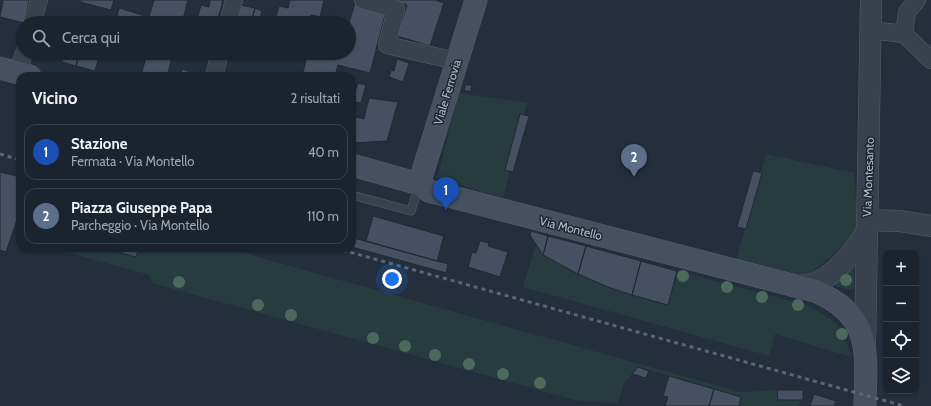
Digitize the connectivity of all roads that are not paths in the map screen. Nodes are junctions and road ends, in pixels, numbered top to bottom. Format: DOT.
graph roads {
  1 [pos="39,0"];
  2 [pos="234,0"];
  3 [pos="363,0"];
  4 [pos="476,0"];
  5 [pos="871,0"];
  6 [pos="917,0"];
  7 [pos="34,16"];
  8 [pos="230,16"];
  9 [pos="871,30"];
  10 [pos="904,34"];
  11 [pos="218,60"];
  12 [pos="931,60"];
  13 [pos="456,62"];
  14 [pos="215,72"];
  15 [pos="356,166"];
  16 [pos="419,184"];
  17 [pos="356,195"];
  18 [pos="867,225"];
  19 [pos="931,226"];
  20 [pos="792,286"];
  21 [pos="865,355"];
  22 [pos="865,406"];
  1 -- 7 [label="street"];
  2 -- 8 [label="street"];
  3 -- 13 [label="street"];
  4 -- 13 [label="main road, Viale Ferrovia"];
  5 -- 9 [label="street, Via Montesanto"];
  6 -- 10 [label="street"];
  9 -- 10 [label="street"];
  9 -- 18 [label="street, Via Montesanto"];
  10 -- 12 [label="street"];
  11 -- 14 [label="street"];
  13 -- 16 [label="main road, Viale Ferrovia"];
  15 -- 16 [label="main road, Via Montello"];
  16 -- 17 [label="lane"];
  16 -- 20 [label="main road, Via Montello"];
  18 -- 19 [label="street"];
  18 -- 20 [label="street, Via Montello"];
  18 -- 21 [label="street, Via Montesanto"];
  20 -- 21 [label="main road, Via Montello"];
  21 -- 22 [label="main road, Via Montello"];
}
